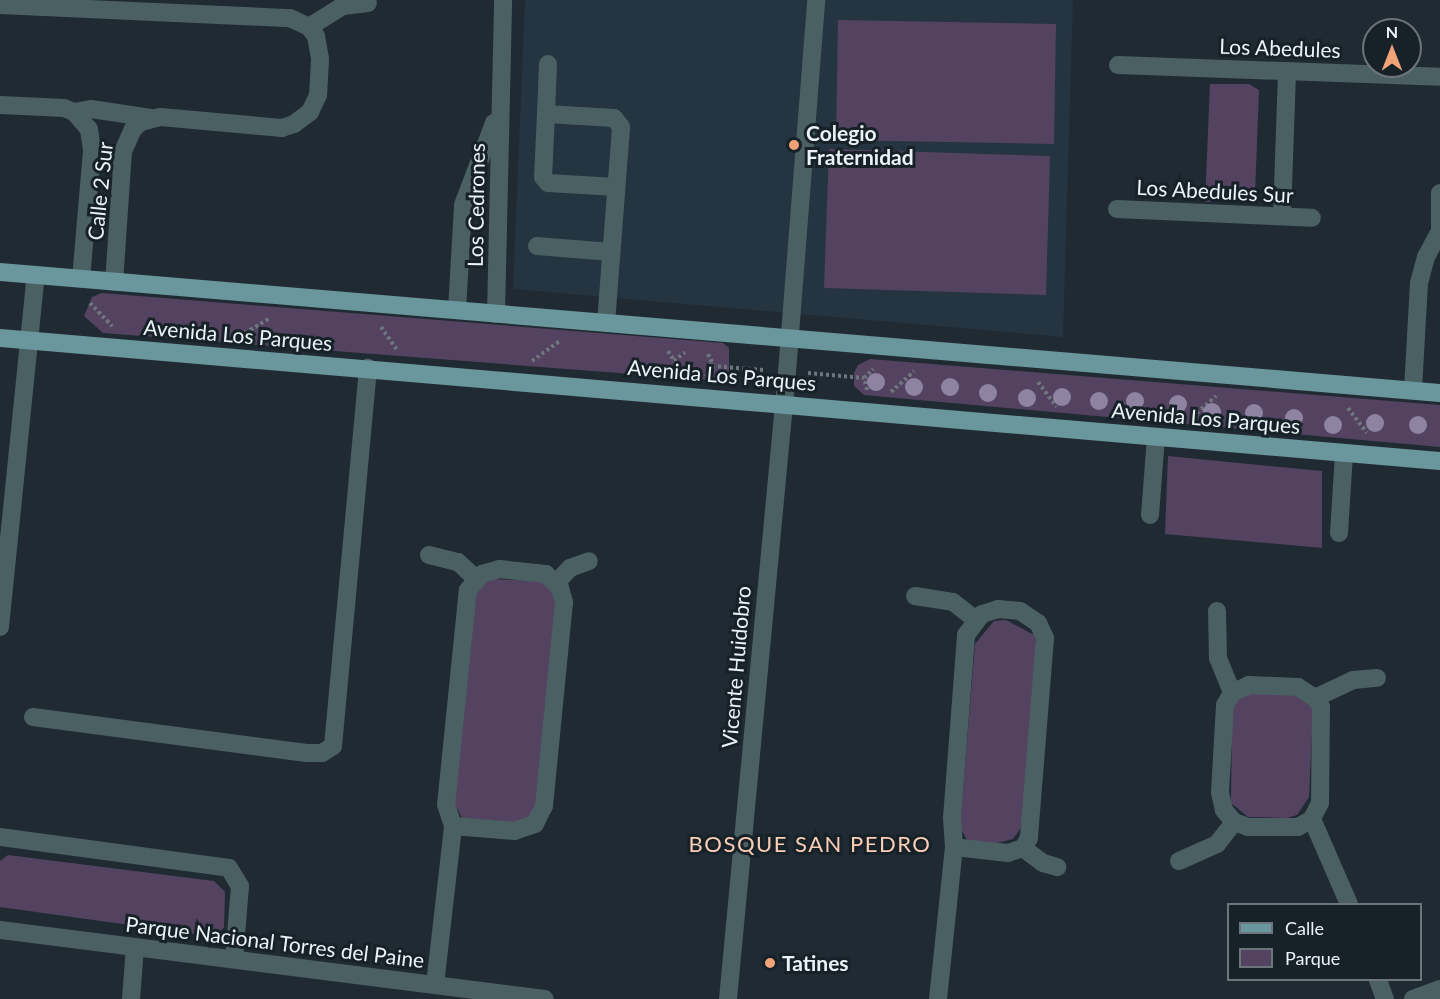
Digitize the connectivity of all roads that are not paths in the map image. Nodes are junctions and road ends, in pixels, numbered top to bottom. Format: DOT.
graph roads {
  1 [pos="503,0"];
  2 [pos="816,0"];
  3 [pos="368,3"];
  4 [pos="0,5"];
  5 [pos="309,27"];
  6 [pos="548,64"];
  7 [pos="1118,65"];
  8 [pos="1287,71"];
  9 [pos="1440,77"];
  10 [pos="500,98"];
  11 [pos="0,105"];
  12 [pos="74,112"];
  13 [pos="546,114"];
  14 [pos="152,118"];
  15 [pos="616,187"];
  16 [pos="1440,193"];
  17 [pos="1117,209"];
  18 [pos="1282,216"];
  19 [pos="1312,218"];
  20 [pos="1439,237"];
  21 [pos="537,246"];
  22 [pos="611,252"];
  23 [pos="0,272"];
  24 [pos="36,275"];
  25 [pos="81,279"];
  26 [pos="114,282"];
  27 [pos="457,310"];
  28 [pos="496,314"];
  29 [pos="606,323"];
  30 [pos="0,338"];
  31 [pos="789,338"];
  32 [pos="30,340"];
  33 [pos="368,368"];
  34 [pos="1413,390"];
  35 [pos="1440,393"];
  36 [pos="784,403"];
  37 [pos="1156,436"];
  38 [pos="1344,453"];
  39 [pos="1440,461"];
  40 [pos="1150,515"];
  41 [pos="1339,533"];
  42 [pos="429,555"];
  43 [pos="589,561"];
  44 [pos="476,578"];
  45 [pos="556,582"];
  46 [pos="915,596"];
  47 [pos="1217,611"];
  48 [pos="975,619"];
  49 [pos="0,627"];
  50 [pos="1377,678"];
  51 [pos="1232,693"];
  52 [pos="1316,698"];
  53 [pos="33,717"];
  54 [pos="1312,819"];
  55 [pos="1234,822"];
  56 [pos="453,826"];
  57 [pos="0,837"];
  58 [pos="954,847"];
  59 [pos="1023,848"];
  60 [pos="1179,861"];
  61 [pos="1057,867"];
  62 [pos="1349,903"];
  63 [pos="0,930"];
  64 [pos="135,946"];
  65 [pos="234,959"];
  66 [pos="1378,981"];
  67 [pos="435,985"];
  68 [pos="1440,988"];
  69 [pos="521,997"];
  70 [pos="131,999"];
  71 [pos="545,999"];
  72 [pos="728,999"];
  73 [pos="938,999"];
  74 [pos="1385,999"];
  75 [pos="1413,999"];
  1 -- 10 [label="street, Los Cedrones"];
  2 -- 31 [label="street, Vicente Huidobro"];
  3 -- 5 [label="street"];
  4 -- 5 [label="street"];
  5 -- 14 [label="street, Calle 2 Sur"];
  6 -- 13 [label="street"];
  7 -- 8 [label="street, Los Abedules"];
  8 -- 9 [label="street, Los Abedules"];
  8 -- 18 [label="street"];
  10 -- 27 [label="street, Los Cedrones"];
  10 -- 28 [label="street, Los Cedrones"];
  11 -- 12 [label="street, Calle 2 Sur"];
  12 -- 14 [label="street, Calle 2 Sur"];
  12 -- 25 [label="street, Calle 2 Sur"];
  13 -- 15 [label="street"];
  13 -- 15 [label="street"];
  14 -- 26 [label="street, Calle 2 Sur"];
  15 -- 22 [label="street"];
  16 -- 20 [label="street"];
  17 -- 18 [label="street, Los Abedules Sur"];
  18 -- 19 [label="street, Los Abedules Sur"];
  20 -- 34 [label="street"];
  21 -- 22 [label="street"];
  22 -- 29 [label="street"];
  23 -- 24 [label="main road, Avenida Los Parques"];
  24 -- 25 [label="main road, Avenida Los Parques"];
  24 -- 32 [label="street"];
  25 -- 26 [label="main road, Avenida Los Parques"];
  26 -- 27 [label="main road, Avenida Los Parques"];
  27 -- 28 [label="main road, Avenida Los Parques"];
  28 -- 29 [label="main road, Avenida Los Parques"];
  29 -- 31 [label="main road, Avenida Los Parques"];
  30 -- 32 [label="main road, Avenida Los Parques"];
  31 -- 34 [label="main road, Avenida Los Parques"];
  31 -- 36 [label="street, Vicente Huidobro"];
  32 -- 33 [label="main road, Avenida Los Parques"];
  32 -- 49 [label="street"];
  33 -- 36 [label="main road, Avenida Los Parques"];
  33 -- 53 [label="street"];
  34 -- 35 [label="main road, Avenida Los Parques"];
  36 -- 37 [label="main road, Avenida Los Parques"];
  36 -- 72 [label="street, Vicente Huidobro"];
  37 -- 38 [label="main road, Avenida Los Parques"];
  37 -- 40 [label="street"];
  38 -- 39 [label="main road, Avenida Los Parques"];
  38 -- 41 [label="street"];
  42 -- 44 [label="street"];
  43 -- 45 [label="street"];
  44 -- 45 [label="street"];
  44 -- 56 [label="street"];
  45 -- 56 [label="street"];
  46 -- 48 [label="street"];
  47 -- 51 [label="street"];
  48 -- 58 [label="street"];
  48 -- 59 [label="street"];
  50 -- 52 [label="street"];
  51 -- 52 [label="street"];
  51 -- 55 [label="street"];
  52 -- 54 [label="street"];
  54 -- 55 [label="street"];
  54 -- 62 [label="street"];
  55 -- 60 [label="street"];
  56 -- 67 [label="street"];
  57 -- 65 [label="street"];
  58 -- 59 [label="street"];
  58 -- 73 [label="street"];
  59 -- 61 [label="street"];
  63 -- 64 [label="street, Parque Nacional Torres del Paine"];
  64 -- 65 [label="street, Parque Nacional Torres del Paine"];
  64 -- 70 [label="street"];
  65 -- 67 [label="street, Parque Nacional Torres del Paine"];
  66 -- 74 [label="street"];
  67 -- 69 [label="street, Parque Nacional Torres del Paine"];
  68 -- 75 [label="street"];
  69 -- 71 [label="street, Parque Nacional Torres del Paine"];
}
